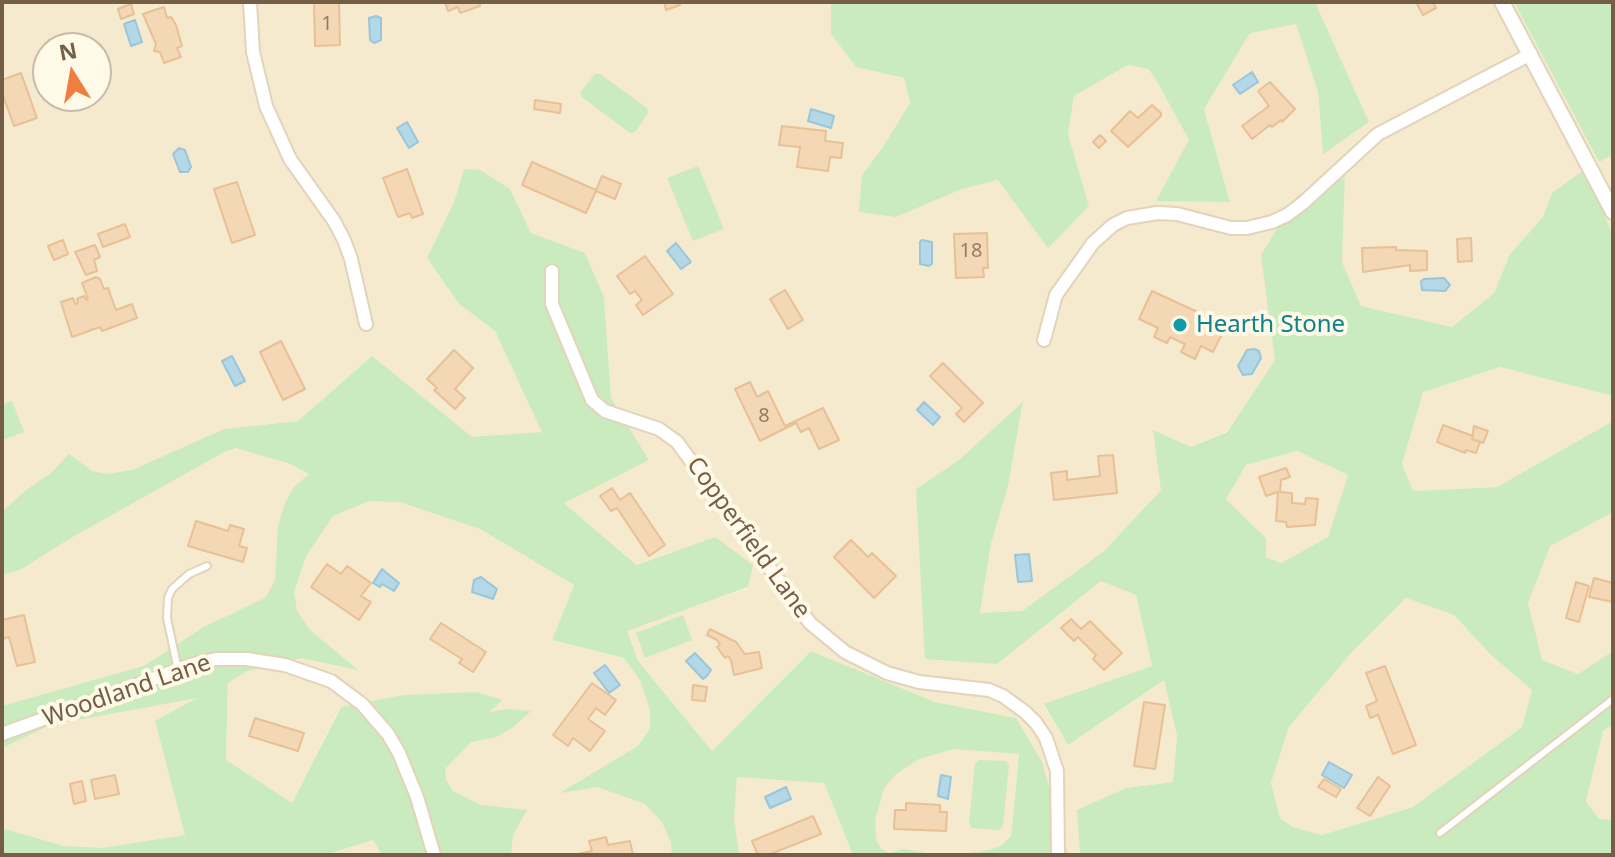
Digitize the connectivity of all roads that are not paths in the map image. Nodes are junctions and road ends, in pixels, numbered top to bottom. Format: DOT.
graph roads {
  1 [pos="250,2"];
  2 [pos="1502,2"];
  3 [pos="1531,54"];
  4 [pos="1613,212"];
  5 [pos="552,271"];
  6 [pos="366,324"];
  7 [pos="1044,340"];
  8 [pos="207,566"];
  9 [pos="178,670"];
  10 [pos="1613,699"];
  11 [pos="2,734"];
  12 [pos="1440,833"];
  13 [pos="434,855"];
  14 [pos="1058,855"];
  1 -- 6 [label="street"];
  2 -- 3 [label="street"];
  3 -- 4 [label="street"];
  3 -- 7 [label="street"];
  5 -- 14 [label="street, Copperfield Lane"];
  8 -- 9 [label="lane"];
  9 -- 11 [label="street, Woodland Lane"];
  9 -- 13 [label="street, Woodland Lane"];
  10 -- 12 [label="lane"];
}
